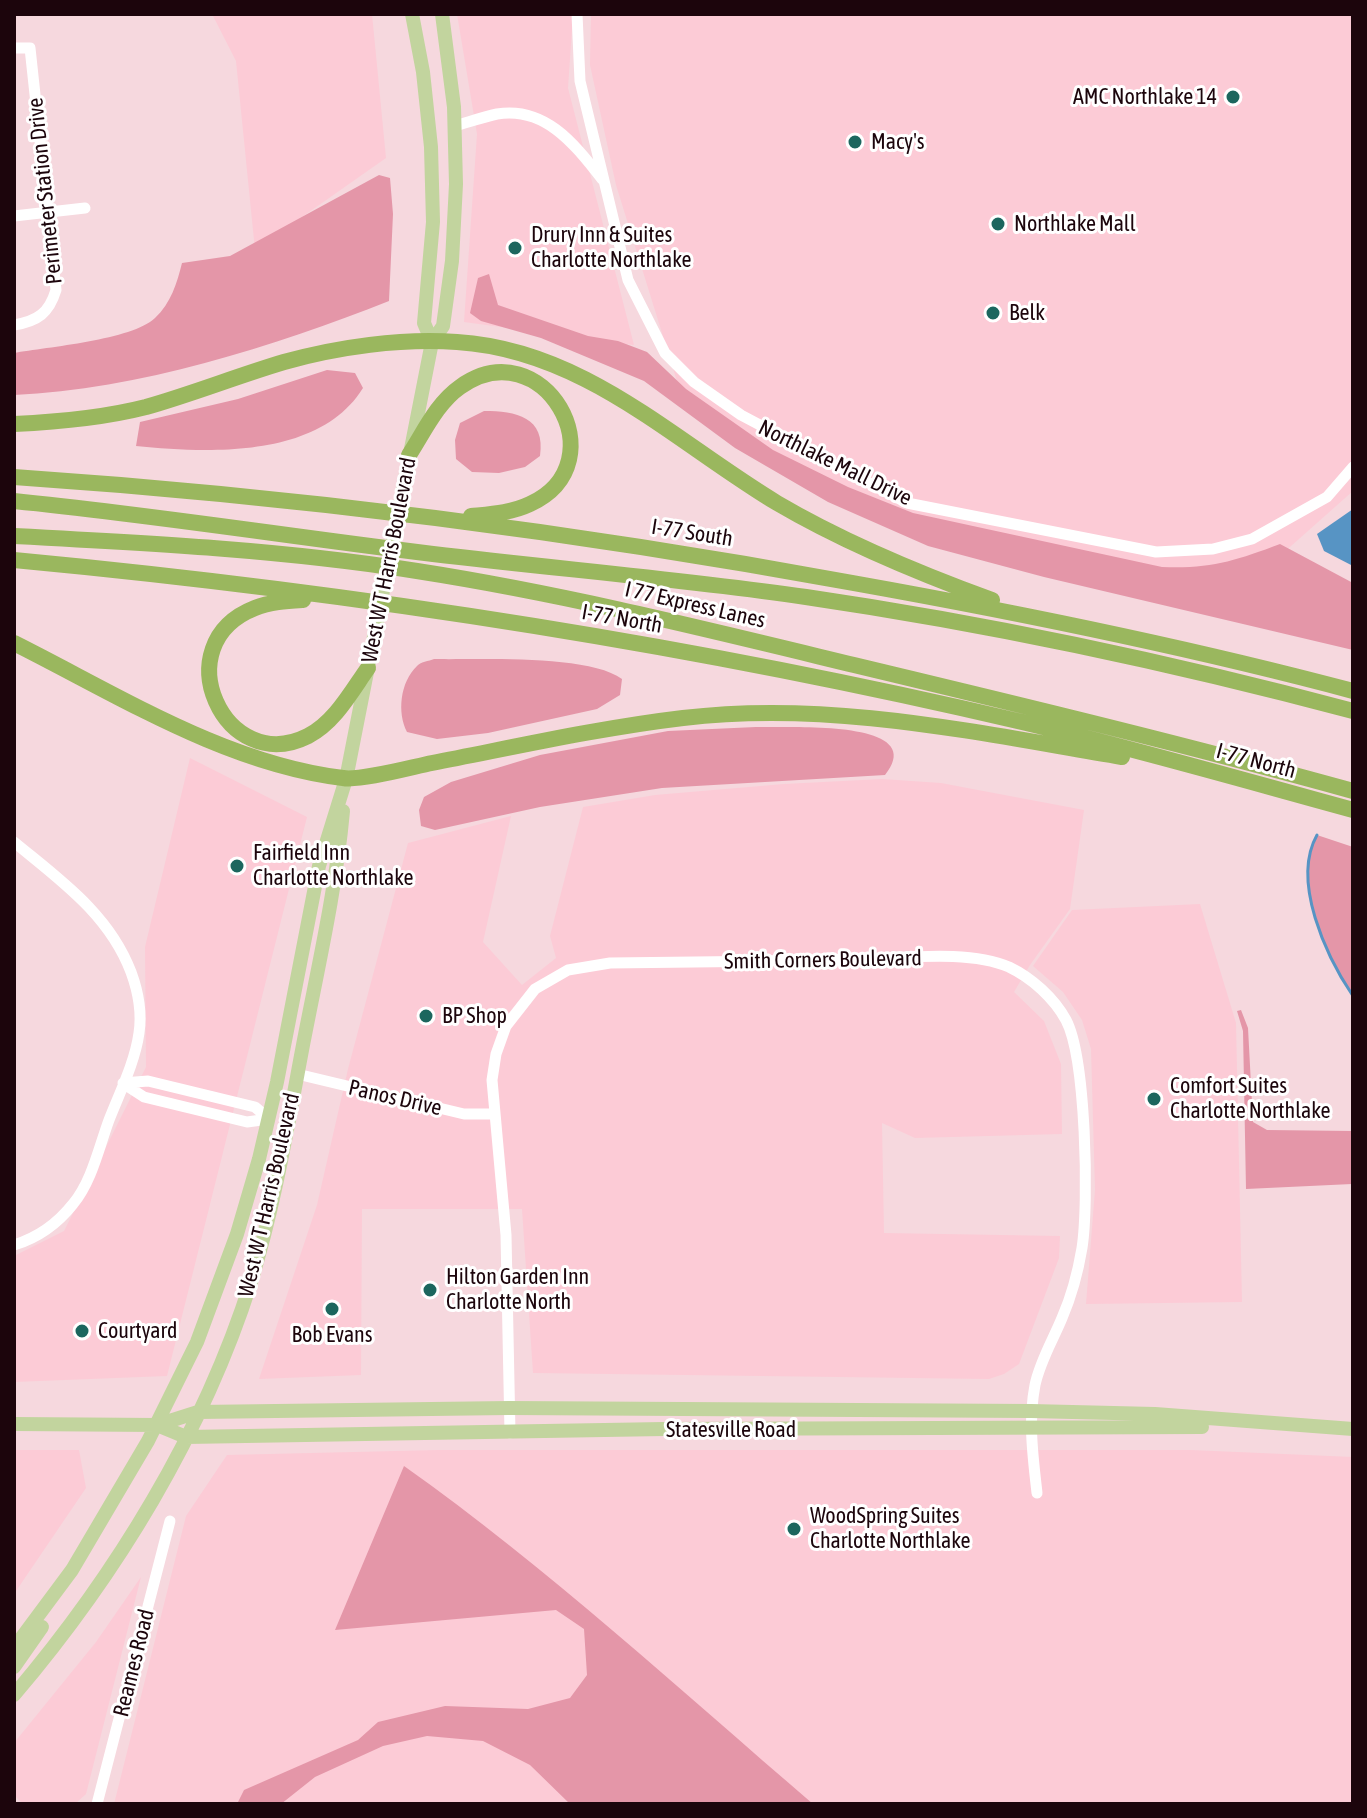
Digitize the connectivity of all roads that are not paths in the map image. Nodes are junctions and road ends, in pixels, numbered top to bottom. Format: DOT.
graph roads {
  1 [pos="412,14"];
  2 [pos="442,14"];
  3 [pos="577,14"];
  4 [pos="14,48"];
  5 [pos="455,126"];
  6 [pos="605,183"];
  7 [pos="85,208"];
  8 [pos="48,212"];
  9 [pos="14,216"];
  10 [pos="14,325"];
  11 [pos="432,342"];
  12 [pos="14,424"];
  13 [pos="409,455"];
  14 [pos="1353,467"];
  15 [pos="14,477"];
  16 [pos="14,501"];
  17 [pos="441,519"];
  18 [pos="14,536"];
  19 [pos="14,560"];
  20 [pos="335,597"];
  21 [pos="1034,616"];
  22 [pos="14,643"];
  23 [pos="368,668"];
  24 [pos="1353,691"];
  25 [pos="1353,711"];
  26 [pos="1214,772"];
  27 [pos="346,779"];
  28 [pos="1353,791"];
  29 [pos="1353,810"];
  30 [pos="14,842"];
  31 [pos="297,1074"];
  32 [pos="123,1083"];
  33 [pos="494,1114"];
  34 [pos="269,1119"];
  35 [pos="14,1245"];
  36 [pos="509,1408"];
  37 [pos="658,1409"];
  38 [pos="681,1409"];
  39 [pos="198,1412"];
  40 [pos="1031,1419"];
  41 [pos="14,1424"];
  42 [pos="157,1425"];
  43 [pos="633,1429"];
  44 [pos="1353,1429"];
  45 [pos="593,1430"];
  46 [pos="510,1433"];
  47 [pos="186,1437"];
  48 [pos="1037,1493"];
  49 [pos="170,1521"];
  50 [pos="72,1570"];
  51 [pos="14,1648"];
  52 [pos="14,1667"];
  53 [pos="14,1695"];
  54 [pos="97,1804"];
  1 -- 11 [label="main road, West W T Harris Boulevard"];
  2 -- 5 [label="main road, West W T Harris Boulevard"];
  3 -- 6 [label="street, Northlake Mall Drive"];
  4 -- 8 [label="street, Perimeter Station Drive"];
  5 -- 6 [label="street"];
  5 -- 11 [label="main road, West W T Harris Boulevard"];
  6 -- 14 [label="street, Northlake Mall Drive"];
  7 -- 8 [label="street"];
  8 -- 9 [label="street"];
  8 -- 10 [label="street, Perimeter Station Drive"];
  11 -- 12 [label="highway"];
  11 -- 13 [label="main road, West W T Harris Boulevard"];
  11 -- 21 [label="highway"];
  13 -- 17 [label="highway"];
  13 -- 23 [label="main road, West W T Harris Boulevard"];
  15 -- 17 [label="highway, I-77 South"];
  16 -- 25 [label="highway, I 77 Express Lanes"];
  17 -- 21 [label="highway, I-77 South"];
  18 -- 28 [label="highway, I 77 Express Lanes"];
  19 -- 20 [label="highway, I-77 North"];
  20 -- 23 [label="highway"];
  20 -- 26 [label="highway, I-77 North"];
  21 -- 24 [label="highway, I-77 South"];
  22 -- 27 [label="highway"];
  23 -- 27 [label="main road, West W T Harris Boulevard"];
  26 -- 27 [label="highway"];
  26 -- 29 [label="highway, I-77 North"];
  27 -- 31 [label="main road, West W T Harris Boulevard"];
  27 -- 34 [label="main road, West W T Harris Boulevard"];
  30 -- 32 [label="street"];
  31 -- 33 [label="street, Panos Drive"];
  31 -- 39 [label="main road, West W T Harris Boulevard"];
  32 -- 34 [label="street"];
  32 -- 35 [label="street"];
  33 -- 36 [label="street, Smith Corners Boulevard"];
  33 -- 40 [label="street, Smith Corners Boulevard"];
  34 -- 42 [label="main road, West W T Harris Boulevard"];
  36 -- 37 [label="main road, Statesville Road"];
  36 -- 39 [label="main road, Statesville Road"];
  36 -- 46 [label="street, Smith Corners Boulevard"];
  37 -- 38 [label="main road, Statesville Road"];
  37 -- 45 [label="main road"];
  38 -- 40 [label="main road, Statesville Road"];
  38 -- 43 [label="main road"];
  39 -- 42 [label="main road, Statesville Road"];
  39 -- 47 [label="main road, West W T Harris Boulevard"];
  40 -- 43 [label="main road, Statesville Road"];
  40 -- 44 [label="main road, Statesville Road"];
  40 -- 48 [label="street, Smith Corners Boulevard"];
  41 -- 42 [label="main road, Statesville Road"];
  42 -- 47 [label="main road, Statesville Road"];
  42 -- 50 [label="main road, West W T Harris Boulevard"];
  43 -- 45 [label="main road, Statesville Road"];
  45 -- 46 [label="main road, Statesville Road"];
  46 -- 47 [label="main road, Statesville Road"];
  47 -- 53 [label="main road, West W T Harris Boulevard"];
  49 -- 54 [label="street, Reames Road"];
  50 -- 51 [label="main road, West W T Harris Boulevard"];
  50 -- 52 [label="main road"];
}
